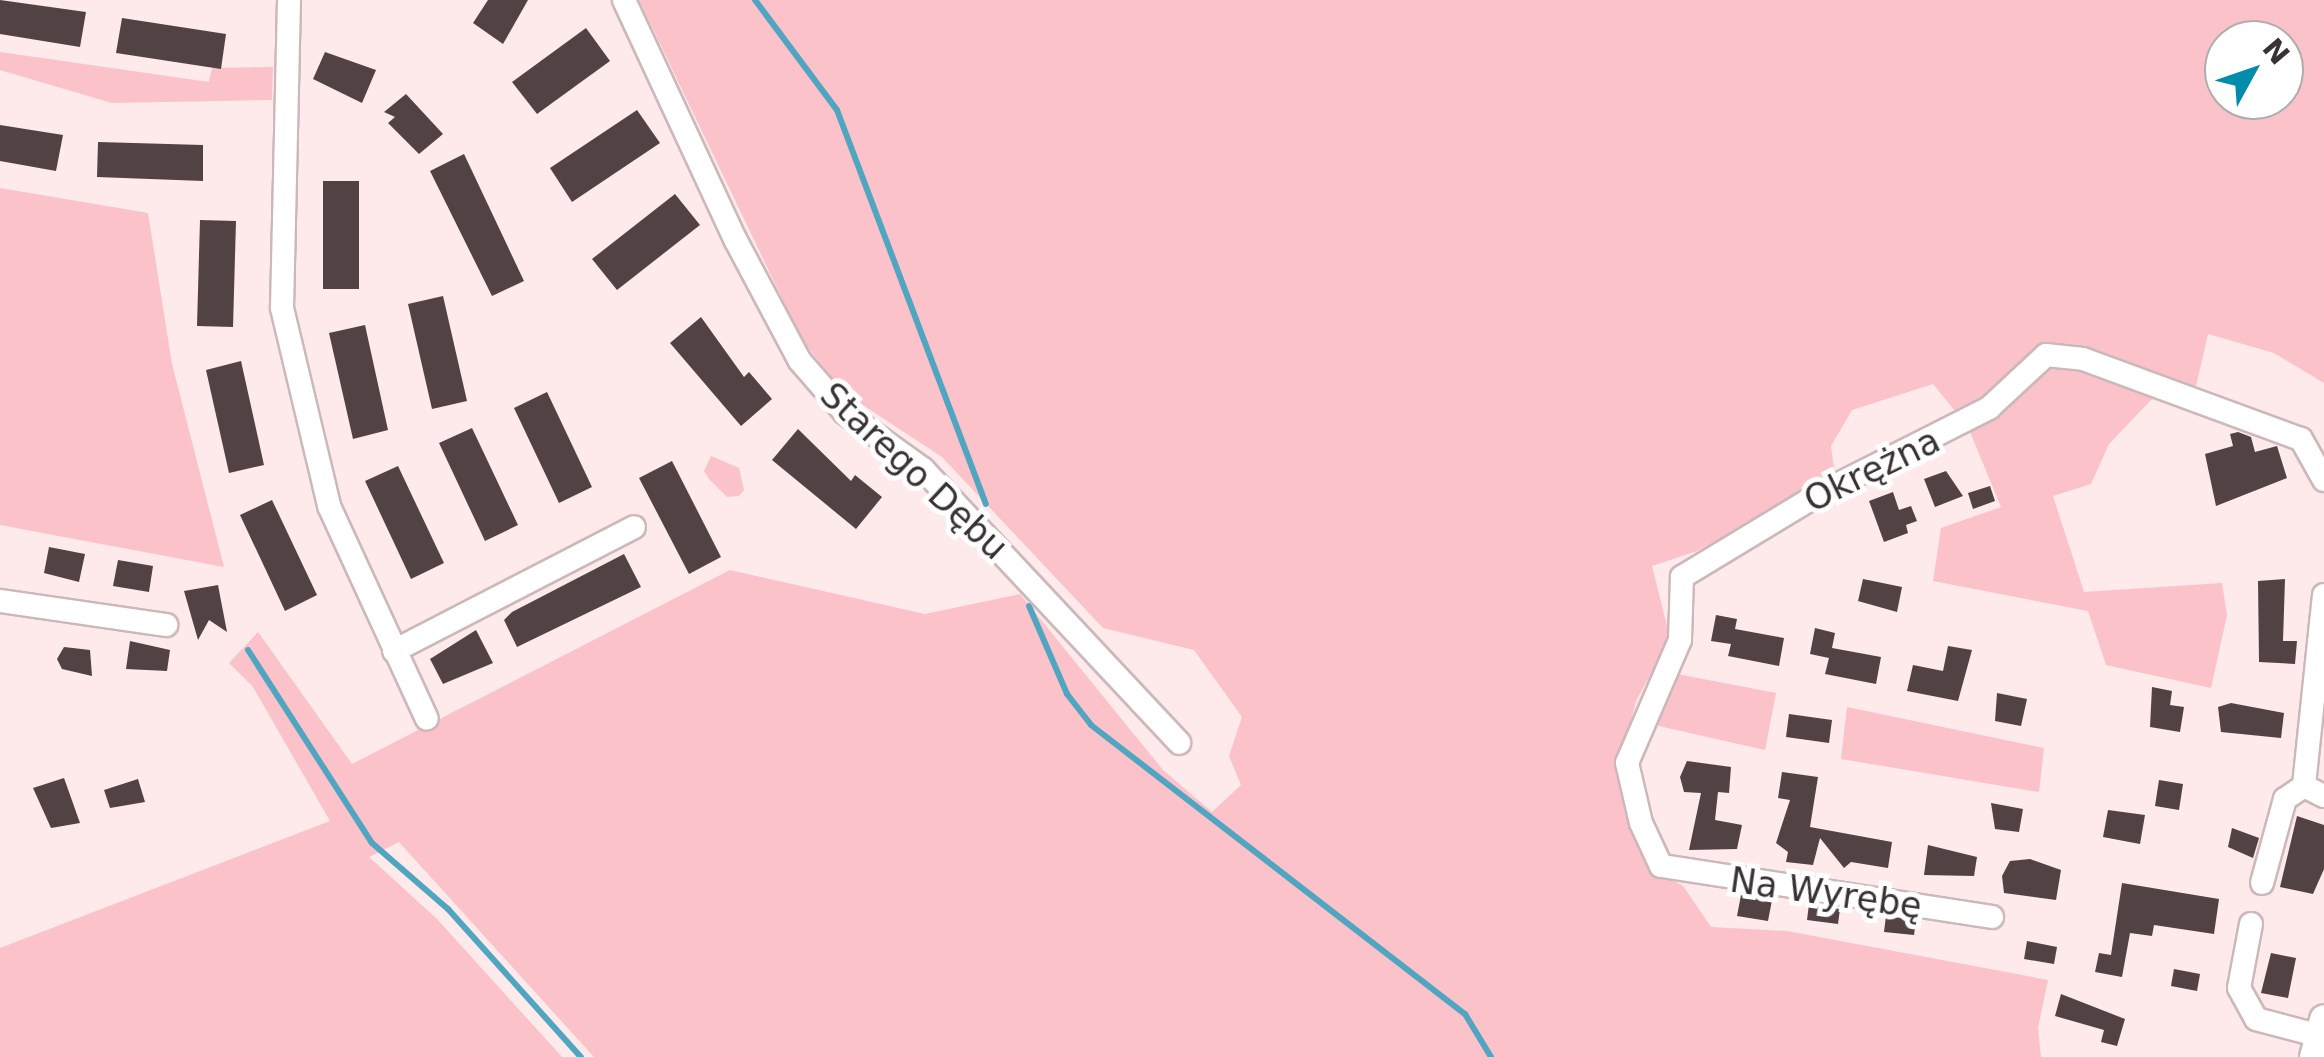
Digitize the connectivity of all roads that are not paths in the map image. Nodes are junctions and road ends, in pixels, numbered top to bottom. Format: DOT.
graph roads {
  1 [pos="289,0"];
  2 [pos="624,0"];
  3 [pos="2324,480"];
  4 [pos="634,526"];
  5 [pos="2324,595"];
  6 [pos="0,601"];
  7 [pos="166,625"];
  8 [pos="394,651"];
  9 [pos="427,719"];
  10 [pos="1179,743"];
  11 [pos="2314,791"];
  12 [pos="1661,866"];
  13 [pos="2262,883"];
  14 [pos="1992,917"];
  15 [pos="2251,924"];
  16 [pos="2319,1037"];
  1 -- 8 [label="street"];
  2 -- 10 [label="street, Starego Dębu"];
  3 -- 12 [label="street, Okrężna"];
  4 -- 8 [label="street"];
  5 -- 11 [label="street"];
  6 -- 7 [label="street"];
  8 -- 9 [label="street"];
  11 -- 13 [label="street"];
  12 -- 14 [label="street, Na Wyrębę"];
  15 -- 16 [label="street"];
}
